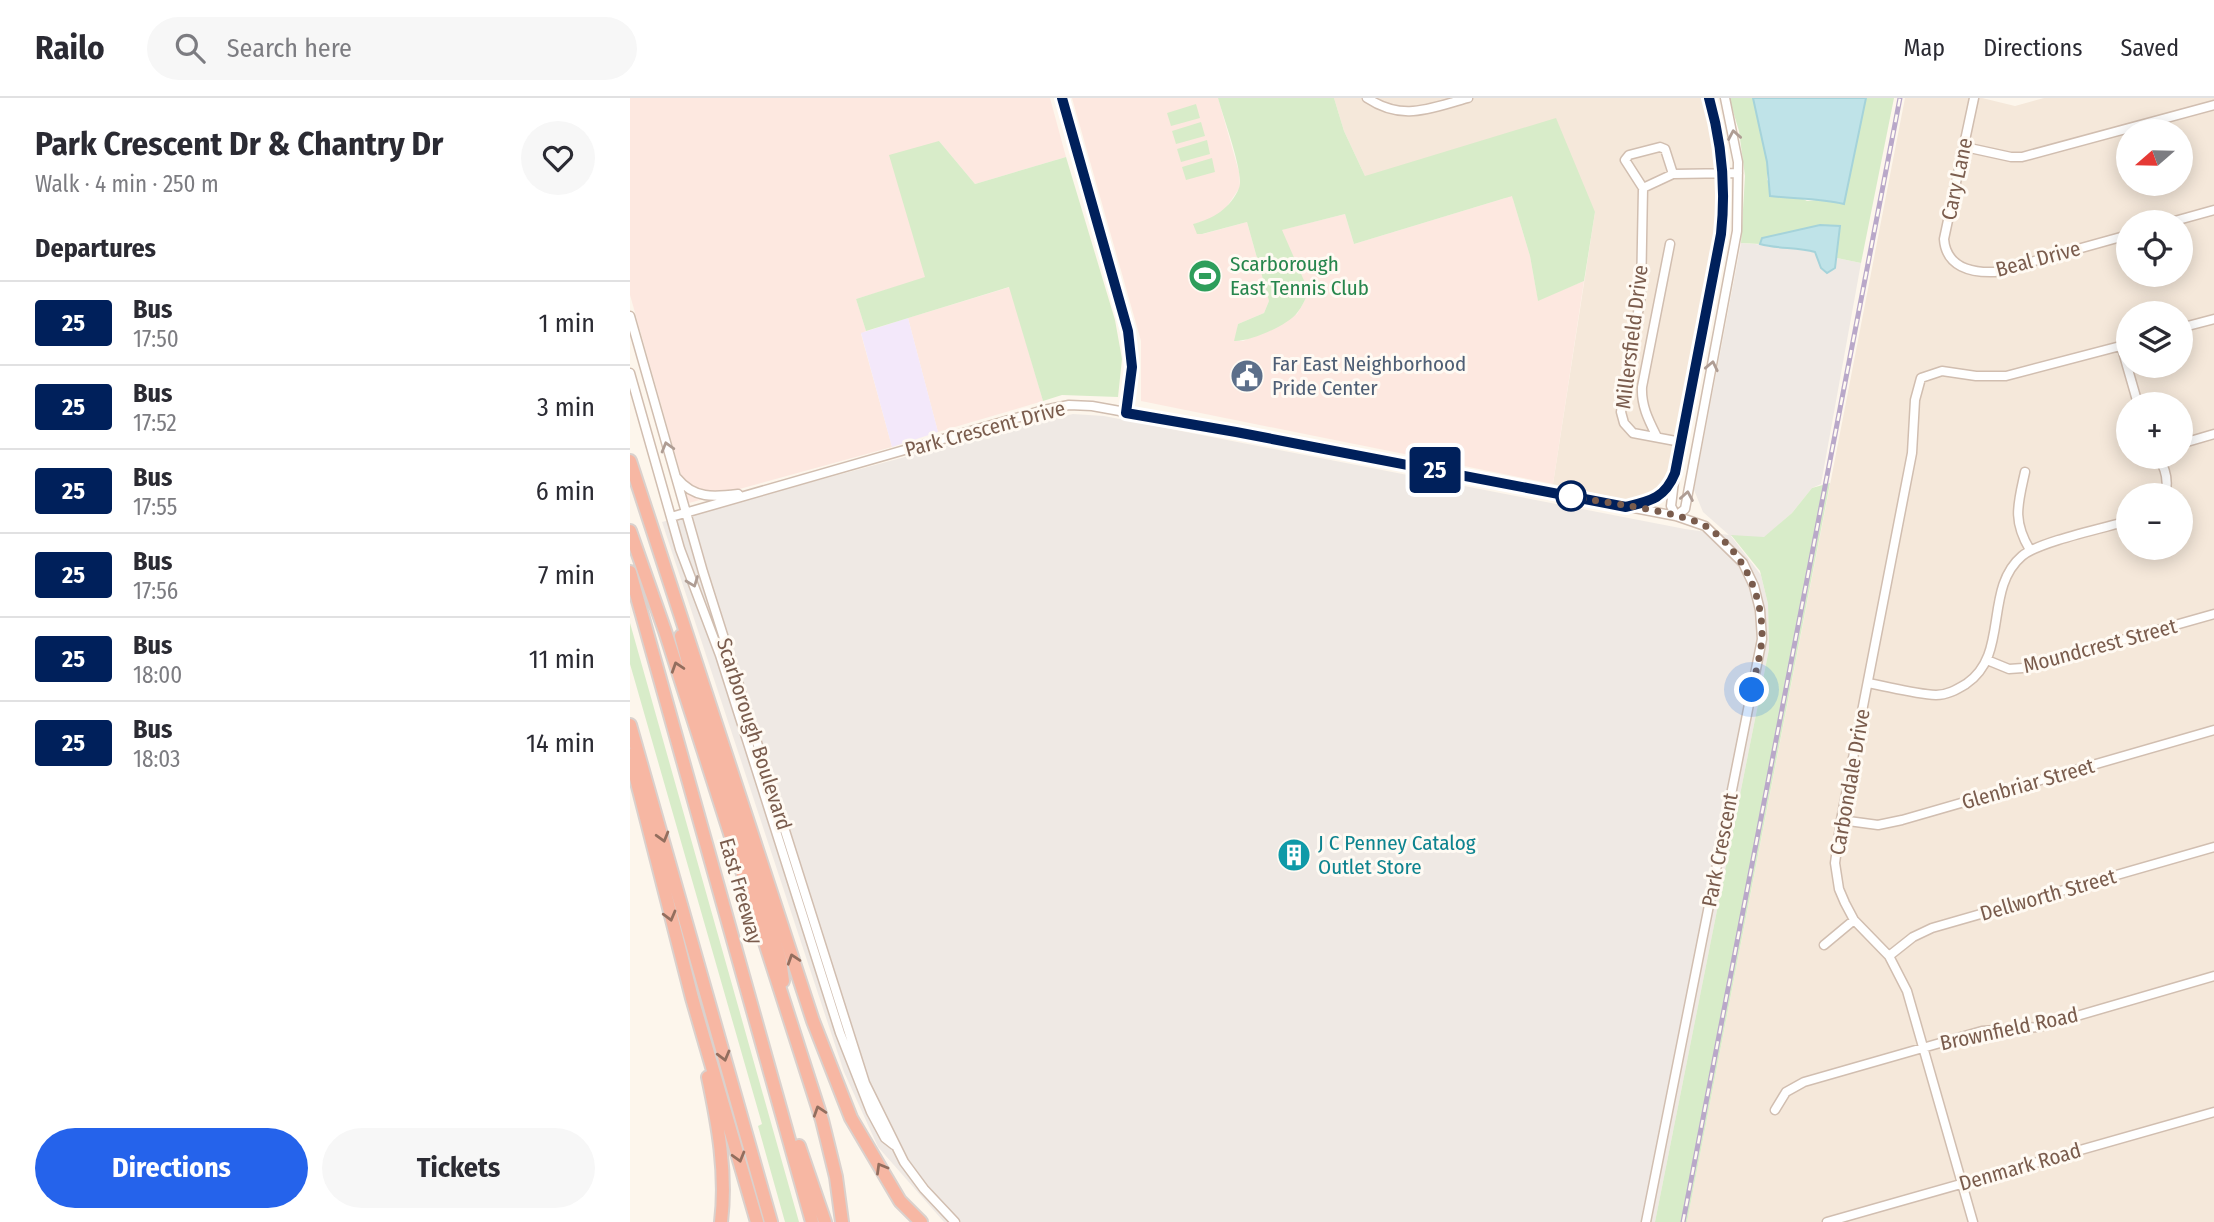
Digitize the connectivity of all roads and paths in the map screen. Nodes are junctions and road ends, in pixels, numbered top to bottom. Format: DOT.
graph roads {
  1 [pos="1062,98"];
  2 [pos="1367,98"];
  3 [pos="1468,98"];
  4 [pos="1709,98"];
  5 [pos="1725,98"];
  6 [pos="1974,98"];
  7 [pos="2214,105"];
  8 [pos="1965,147"];
  9 [pos="1723,173"];
  10 [pos="1738,173"];
  11 [pos="1673,174"];
  12 [pos="1643,188"];
  13 [pos="2214,210"];
  14 [pos="2193,216"];
  15 [pos="2116,237"];
  16 [pos="1670,244"];
  17 [pos="1950,259"];
  18 [pos="630,316"];
  19 [pos="2214,318"];
  20 [pos="2193,324"];
  21 [pos="2116,346"];
  22 [pos="630,373"];
  23 [pos="1126,413"];
  24 [pos="2214,434"];
  25 [pos="1657,437"];
  26 [pos="2193,440"];
  27 [pos="1681,442"];
  28 [pos="630,461"];
  29 [pos="2025,472"];
  30 [pos="674,473"];
  31 [pos="1675,473"];
  32 [pos="762,491"];
  33 [pos="641,493"];
  34 [pos="1626,507"];
  35 [pos="685,513"];
  36 [pos="1676,516"];
  37 [pos="671,517"];
  38 [pos="2116,525"];
  39 [pos="630,531"];
  40 [pos="2030,550"];
  41 [pos="630,572"];
  42 [pos="2214,614"];
  43 [pos="1987,660"];
  44 [pos="1868,683"];
  45 [pos="630,725"];
  46 [pos="2214,730"];
  47 [pos="630,755"];
  48 [pos="1841,820"];
  49 [pos="2214,847"];
  50 [pos="1854,920"];
  51 [pos="1824,945"];
  52 [pos="1889,956"];
  53 [pos="2214,976"];
  54 [pos="692,998"];
  55 [pos="787,1013"];
  56 [pos="1924,1048"];
  57 [pos="766,1051"];
  58 [pos="1775,1110"];
  59 [pos="2214,1112"];
  60 [pos="894,1145"];
  61 [pos="1962,1184"];
  62 [pos="1845,1219"];
  63 [pos="721,1222"];
  64 [pos="757,1222"];
  65 [pos="771,1222"];
  66 [pos="812,1222"];
  67 [pos="825,1222"];
  68 [pos="842,1222"];
  69 [pos="921,1222"];
  70 [pos="955,1222"];
  71 [pos="1646,1222"];
  72 [pos="1826,1222"];
  73 [pos="1973,1222"];
  1 -- 23 [label="street"];
  2 -- 3 [label="street"];
  4 -- 9 [label="street"];
  10 -- 5 [label="street, one-way"];
  6 -- 8 [label="street, Cary Lane"];
  7 -- 8 [label="street"];
  8 -- 17 [label="street, Cary Lane"];
  9 -- 10 [label="street"];
  9 -- 11 [label="street"];
  9 -- 27 [label="street"];
  36 -- 10 [label="street, one-way"];
  11 -- 12 [label="street"];
  11 -- 12 [label="street"];
  12 -- 25 [label="street, Millersfield Drive"];
  13 -- 14 [label="street"];
  15 -- 17 [label="street, Beal Drive"];
  16 -- 25 [label="street"];
  30 -- 18 [label="street, Scarborough Boulevard, one-way"];
  19 -- 20 [label="street"];
  21 -- 44 [label="street, Carbondale Drive"];
  22 -- 37 [label="street, Scarborough Boulevard"];
  23 -- 32 [label="street, Park Crescent Drive"];
  23 -- 34 [label="street, Park Crescent Drive"];
  24 -- 26 [label="street"];
  25 -- 27 [label="street, Millersfield Drive"];
  27 -- 31 [label="street"];
  28 -- 33 [label="highway"];
  29 -- 40 [label="street"];
  30 -- 32 [label="street"];
  30 -- 35 [label="street, Scarborough Boulevard"];
  31 -- 34 [label="street"];
  31 -- 36 [label="street"];
  32 -- 35 [label="street, Park Crescent Drive"];
  33 -- 55 [label="highway"];
  69 -- 33 [label="highway, one-way"];
  34 -- 36 [label="street, Park Crescent Drive"];
  35 -- 37 [label="street, Park Crescent Drive"];
  35 -- 60 [label="street, Scarborough Boulevard"];
  36 -- 71 [label="street, Park Crescent"];
  37 -- 60 [label="street, Scarborough Boulevard, one-way"];
  38 -- 40 [label="street"];
  55 -- 39 [label="highway, one-way"];
  40 -- 43 [label="street"];
  41 -- 57 [label="highway, East Freeway"];
  42 -- 43 [label="street, Moundcrest Street"];
  43 -- 44 [label="street"];
  44 -- 48 [label="street, Carbondale Drive"];
  45 -- 65 [label="highway, one-way"];
  46 -- 48 [label="street, Glenbriar Street"];
  47 -- 54 [label="highway, one-way"];
  48 -- 50 [label="street, Carbondale Drive"];
  49 -- 52 [label="street, Dellworth Street"];
  50 -- 51 [label="street"];
  50 -- 52 [label="street, Carbondale Drive"];
  52 -- 56 [label="street, Carbondale Drive"];
  53 -- 56 [label="street, Brownfield Road"];
  54 -- 63 [label="highway"];
  54 -- 64 [label="highway, one-way"];
  68 -- 55 [label="highway, one-way"];
  56 -- 58 [label="street, Brownfield Road"];
  56 -- 61 [label="street, Carbondale Drive"];
  57 -- 66 [label="highway, East Freeway"];
  57 -- 67 [label="highway"];
  59 -- 61 [label="street, Denmark Road"];
  60 -- 70 [label="street, Scarborough Boulevard"];
  61 -- 62 [label="street, Denmark Road"];
  61 -- 73 [label="street, Carbondale Drive"];
  62 -- 72 [label="street, Denmark Road"];
}
